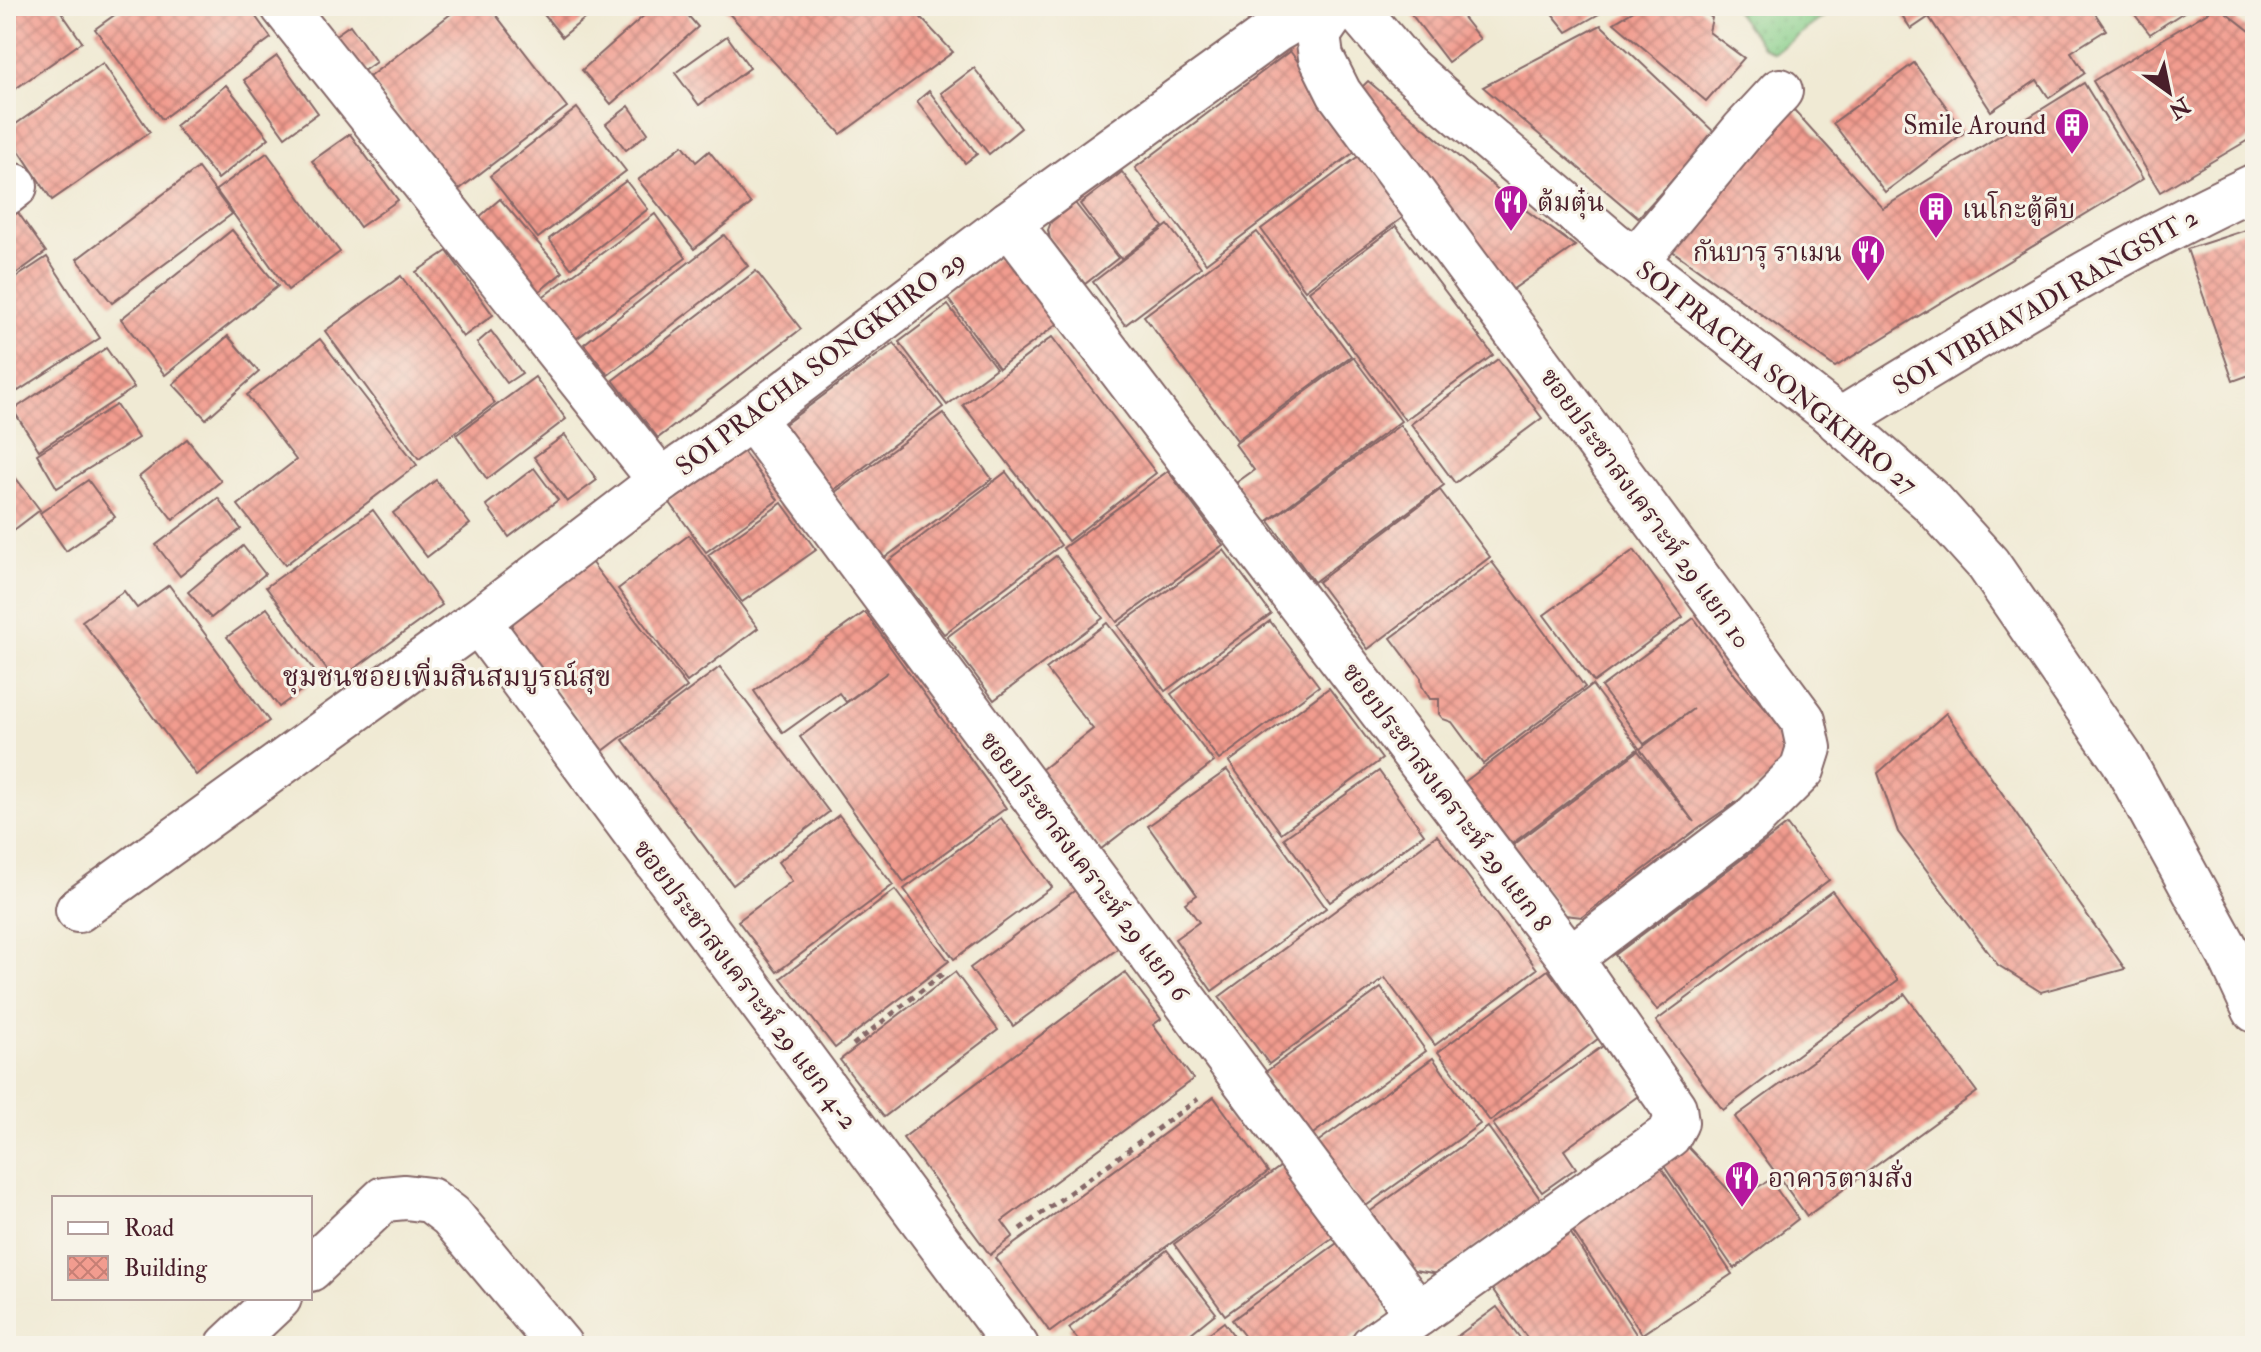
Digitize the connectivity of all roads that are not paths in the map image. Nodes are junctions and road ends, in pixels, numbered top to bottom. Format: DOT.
graph roads {
  1 [pos="283,6"];
  2 [pos="1317,6"];
  3 [pos="1338,6"];
  4 [pos="1354,6"];
  5 [pos="1780,91"];
  6 [pos="2255,186"];
  7 [pos="1009,223"];
  8 [pos="1635,261"];
  9 [pos="752,418"];
  10 [pos="1839,421"];
  11 [pos="661,481"];
  12 [pos="478,621"];
  13 [pos="78,910"];
  14 [pos="1570,958"];
  15 [pos="2255,1010"];
  16 [pos="312,1267"];
  17 [pos="277,1300"];
  18 [pos="1418,1314"];
  19 [pos="228,1346"];
  20 [pos="560,1346"];
  21 [pos="1016,1346"];
  22 [pos="1373,1346"];
  1 -- 11 [label="street, SOI PRACHA SONGKHRO 29"];
  2 -- 7 [label="street, SOI PRACHA SONGKHRO 29"];
  3 -- 14 [label="street, ซอยประชาสงเคราะห์ 29 แยก 10"];
  4 -- 8 [label="street, SOI PRACHA SONGKHRO 27"];
  5 -- 8 [label="street"];
  6 -- 10 [label="street, SOI VIBHAVADI RANGSIT 2"];
  7 -- 9 [label="street, SOI PRACHA SONGKHRO 29"];
  7 -- 14 [label="street, ซอยประชาสงเคราะห์ 29 แยก 8"];
  8 -- 10 [label="street, SOI PRACHA SONGKHRO 27"];
  9 -- 11 [label="street, SOI PRACHA SONGKHRO 29"];
  9 -- 18 [label="street, ซอยประชาสงเคราะห์ 29 แยก 6"];
  10 -- 15 [label="street, SOI PRACHA SONGKHRO 27"];
  11 -- 12 [label="street"];
  12 -- 13 [label="street"];
  12 -- 21 [label="street, ซอยประชาสงเคราะห์ 29 แยก 4-2"];
  14 -- 18 [label="street, ซอยประชาสงเคราะห์ 29 แยก 8"];
  16 -- 20 [label="street"];
  17 -- 19 [label="street"];
  18 -- 22 [label="street"];
}
